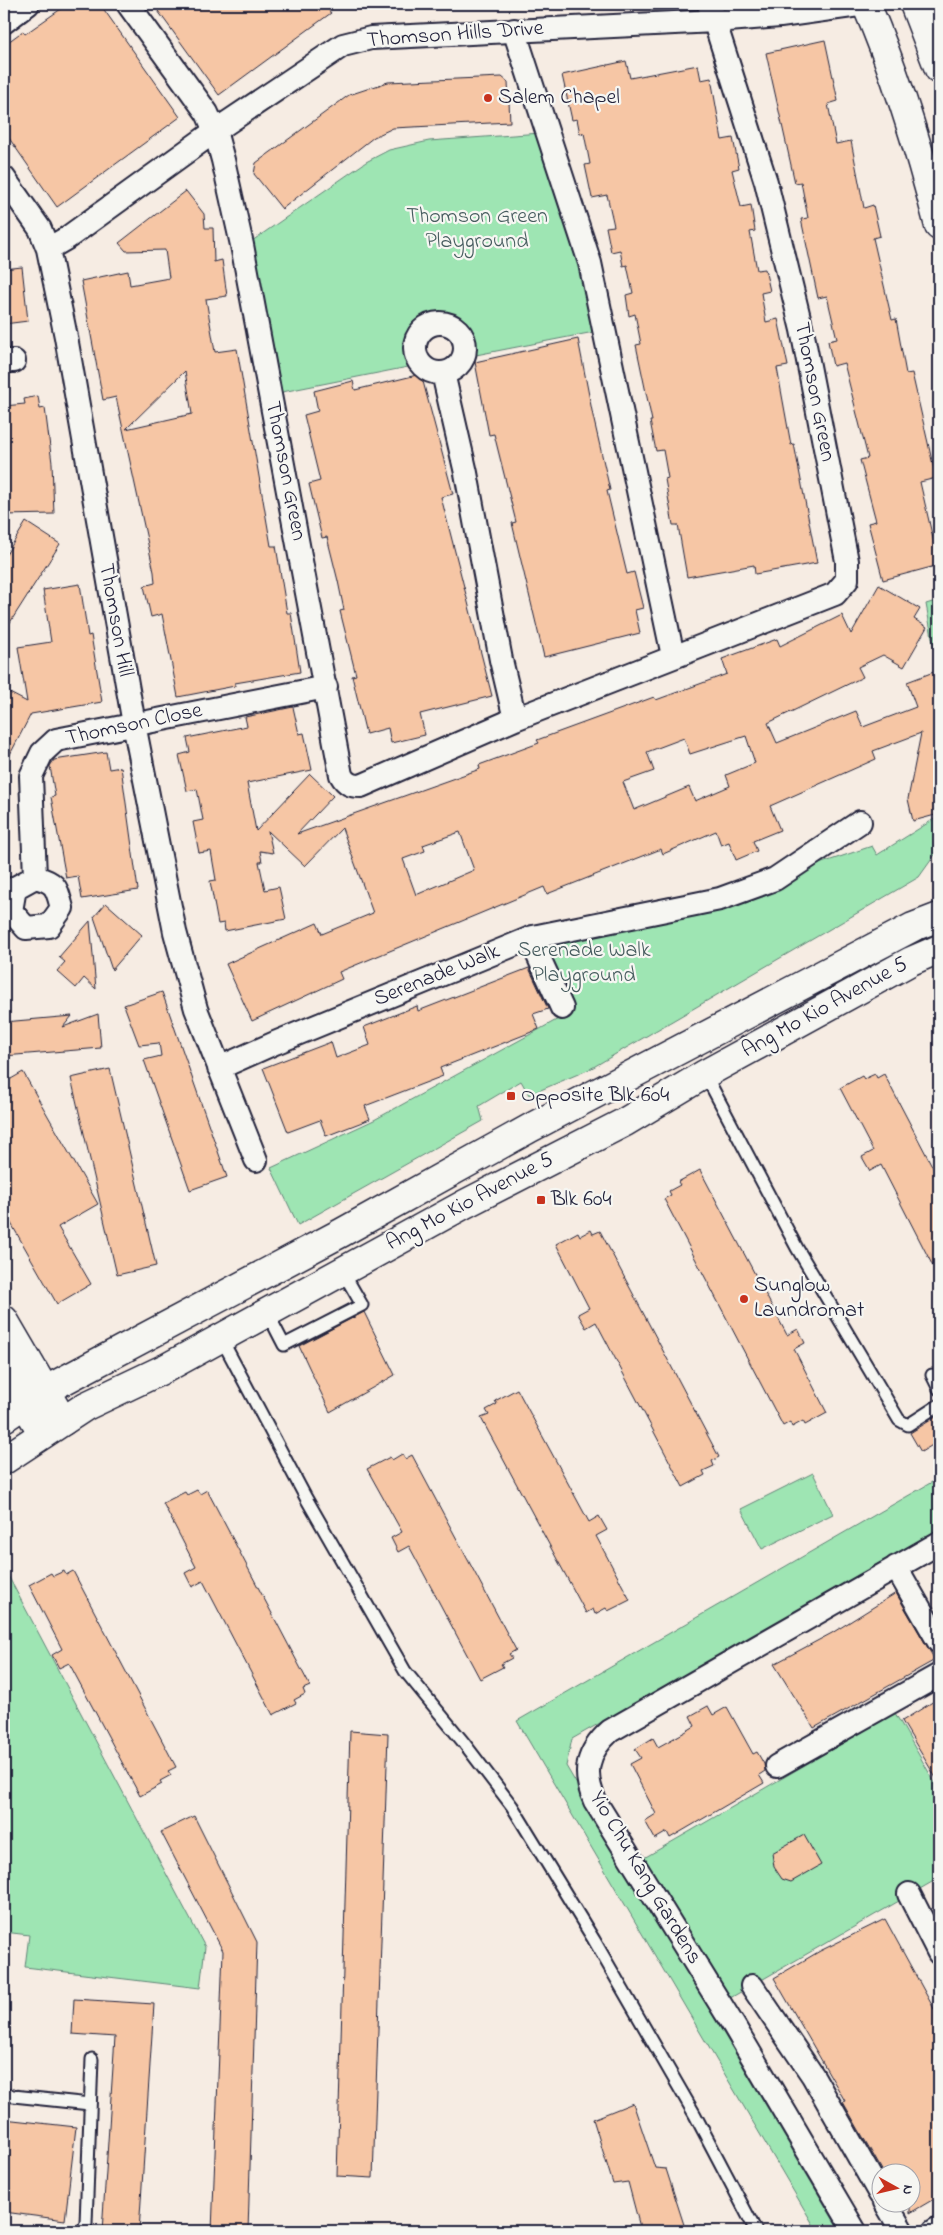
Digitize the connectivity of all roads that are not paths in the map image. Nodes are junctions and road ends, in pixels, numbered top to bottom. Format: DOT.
graph roads {
  1 [pos="28,4"];
  2 [pos="128,4"];
  3 [pos="866,4"];
  4 [pos="914,4"];
  5 [pos="712,12"];
  6 [pos="4,22"];
  7 [pos="514,30"];
  8 [pos="939,69"];
  9 [pos="215,132"];
  10 [pos="4,178"];
  11 [pos="939,226"];
  12 [pos="48,249"];
  13 [pos="443,373"];
  14 [pos="672,656"];
  15 [pos="326,687"];
  16 [pos="515,719"];
  17 [pos="134,724"];
  18 [pos="860,822"];
  19 [pos="35,877"];
  20 [pos="939,900"];
  21 [pos="939,917"];
  22 [pos="913,927"];
  23 [pos="530,938"];
  24 [pos="939,950"];
  25 [pos="939,959"];
  26 [pos="911,961"];
  27 [pos="562,1008"];
  28 [pos="219,1068"];
  29 [pos="705,1074"];
  30 [pos="256,1160"];
  31 [pos="342,1270"];
  32 [pos="266,1312"];
  33 [pos="4,1320"];
  34 [pos="221,1337"];
  35 [pos="4,1368"];
  36 [pos="932,1375"];
  37 [pos="939,1389"];
  38 [pos="24,1404"];
  39 [pos="939,1405"];
  40 [pos="53,1428"];
  41 [pos="4,1460"];
  42 [pos="939,1543"];
  43 [pos="896,1567"];
  44 [pos="939,1642"];
  45 [pos="939,1675"];
  46 [pos="777,1766"];
  47 [pos="909,1894"];
  48 [pos="939,1953"];
  49 [pos="752,1986"];
  50 [pos="92,2059"];
  51 [pos="4,2095"];
  52 [pos="90,2104"];
  53 [pos="870,2176"];
  54 [pos="892,2212"];
  55 [pos="939,2228"];
  56 [pos="83,2231"];
  57 [pos="756,2231"];
  58 [pos="855,2231"];
  59 [pos="902,2231"];
  60 [pos="934,2231"];
  1 -- 6 [label="street"];
  2 -- 9 [label="street, Thomson Green"];
  3 -- 5 [label="street, Thomson Hills Drive"];
  3 -- 11 [label="main road"];
  4 -- 8 [label="main road"];
  5 -- 7 [label="street, Thomson Hills Drive"];
  5 -- 14 [label="street, Thomson Green"];
  7 -- 9 [label="street, Thomson Hills Drive"];
  7 -- 14 [label="street"];
  9 -- 12 [label="street, Thomson Hills Drive"];
  9 -- 15 [label="street, Thomson Green"];
  10 -- 12 [label="street, Thomson Hill"];
  12 -- 17 [label="street, Thomson Hill"];
  13 -- 16 [label="street"];
  14 -- 16 [label="street, Thomson Green"];
  15 -- 16 [label="street, Thomson Green"];
  15 -- 17 [label="street, Thomson Close"];
  17 -- 19 [label="street, Thomson Close"];
  17 -- 28 [label="street, Thomson Hill"];
  18 -- 23 [label="street, Serenade Walk"];
  20 -- 22 [label="main road"];
  21 -- 22 [label="main road, Ang Mo Kio Avenue 5"];
  22 -- 38 [label="main road, Ang Mo Kio Avenue 5"];
  23 -- 27 [label="street"];
  23 -- 28 [label="street, Serenade Walk"];
  24 -- 26 [label="main road, Ang Mo Kio Avenue 5"];
  25 -- 26 [label="main road"];
  26 -- 29 [label="main road, Ang Mo Kio Avenue 5"];
  28 -- 30 [label="street"];
  29 -- 31 [label="main road, Ang Mo Kio Avenue 5"];
  29 -- 39 [label="lane"];
  31 -- 32 [label="main road, Ang Mo Kio Avenue 5"];
  31 -- 32 [label="lane"];
  32 -- 34 [label="main road, Ang Mo Kio Avenue 5"];
  33 -- 38 [label="main road"];
  34 -- 40 [label="main road, Ang Mo Kio Avenue 5"];
  34 -- 57 [label="lane"];
  35 -- 38 [label="main road"];
  36 -- 37 [label="lane"];
  38 -- 40 [label="main road"];
  40 -- 41 [label="main road, Ang Mo Kio Avenue 5"];
  42 -- 43 [label="street, Yio Chu Kang Gardens"];
  43 -- 44 [label="street"];
  43 -- 58 [label="street, Yio Chu Kang Gardens"];
  45 -- 46 [label="street"];
  47 -- 48 [label="street"];
  49 -- 53 [label="street"];
  50 -- 52 [label="lane"];
  51 -- 52 [label="lane"];
  52 -- 56 [label="lane"];
  54 -- 59 [label="street"];
  55 -- 60 [label="street"];
}
